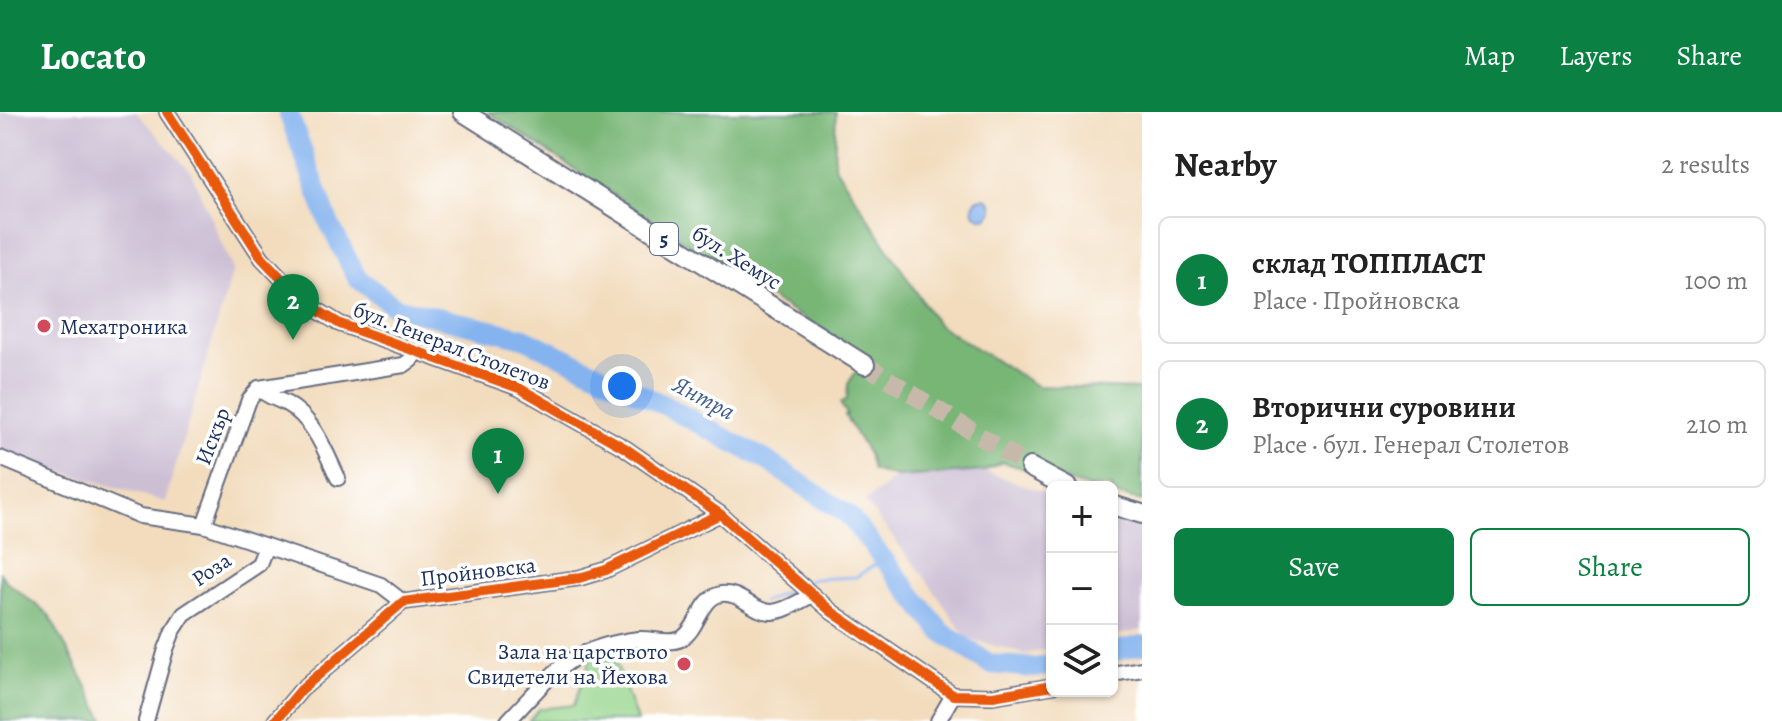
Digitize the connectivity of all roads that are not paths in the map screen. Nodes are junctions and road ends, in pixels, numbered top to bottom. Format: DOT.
graph roads {
  1 [pos="167,112"];
  2 [pos="463,112"];
  3 [pos="417,350"];
  4 [pos="865,365"];
  5 [pos="259,388"];
  6 [pos="0,458"];
  7 [pos="1030,467"];
  8 [pos="338,478"];
  9 [pos="1056,481"];
  10 [pos="1118,507"];
  11 [pos="720,514"];
  12 [pos="1142,514"];
  13 [pos="204,525"];
  14 [pos="266,546"];
  15 [pos="804,588"];
  16 [pos="403,602"];
  17 [pos="1142,669"];
  18 [pos="1118,673"];
  19 [pos="1046,687"];
  20 [pos="953,695"];
  21 [pos="146,721"];
  22 [pos="275,721"];
  23 [pos="508,721"];
  24 [pos="938,721"];
  1 -- 3 [label="street, бул. Генерал Столетов"];
  2 -- 4 [label="main road, бул. Хемус / 5"];
  3 -- 5 [label="street"];
  3 -- 11 [label="street, бул. Генерал Столетов"];
  5 -- 8 [label="street"];
  5 -- 13 [label="street, Искър"];
  6 -- 13 [label="street"];
  7 -- 9 [label="main road"];
  10 -- 12 [label="main road"];
  11 -- 15 [label="street, бул. Генерал Столетов"];
  11 -- 16 [label="street, Пройновска"];
  13 -- 14 [label="street"];
  14 -- 16 [label="street"];
  14 -- 21 [label="street, Роза"];
  15 -- 20 [label="street, бул. Генерал Столетов"];
  15 -- 23 [label="street"];
  16 -- 22 [label="street, Пройновска"];
  17 -- 18 [label="street"];
  19 -- 20 [label="street"];
  20 -- 24 [label="street"];
}
